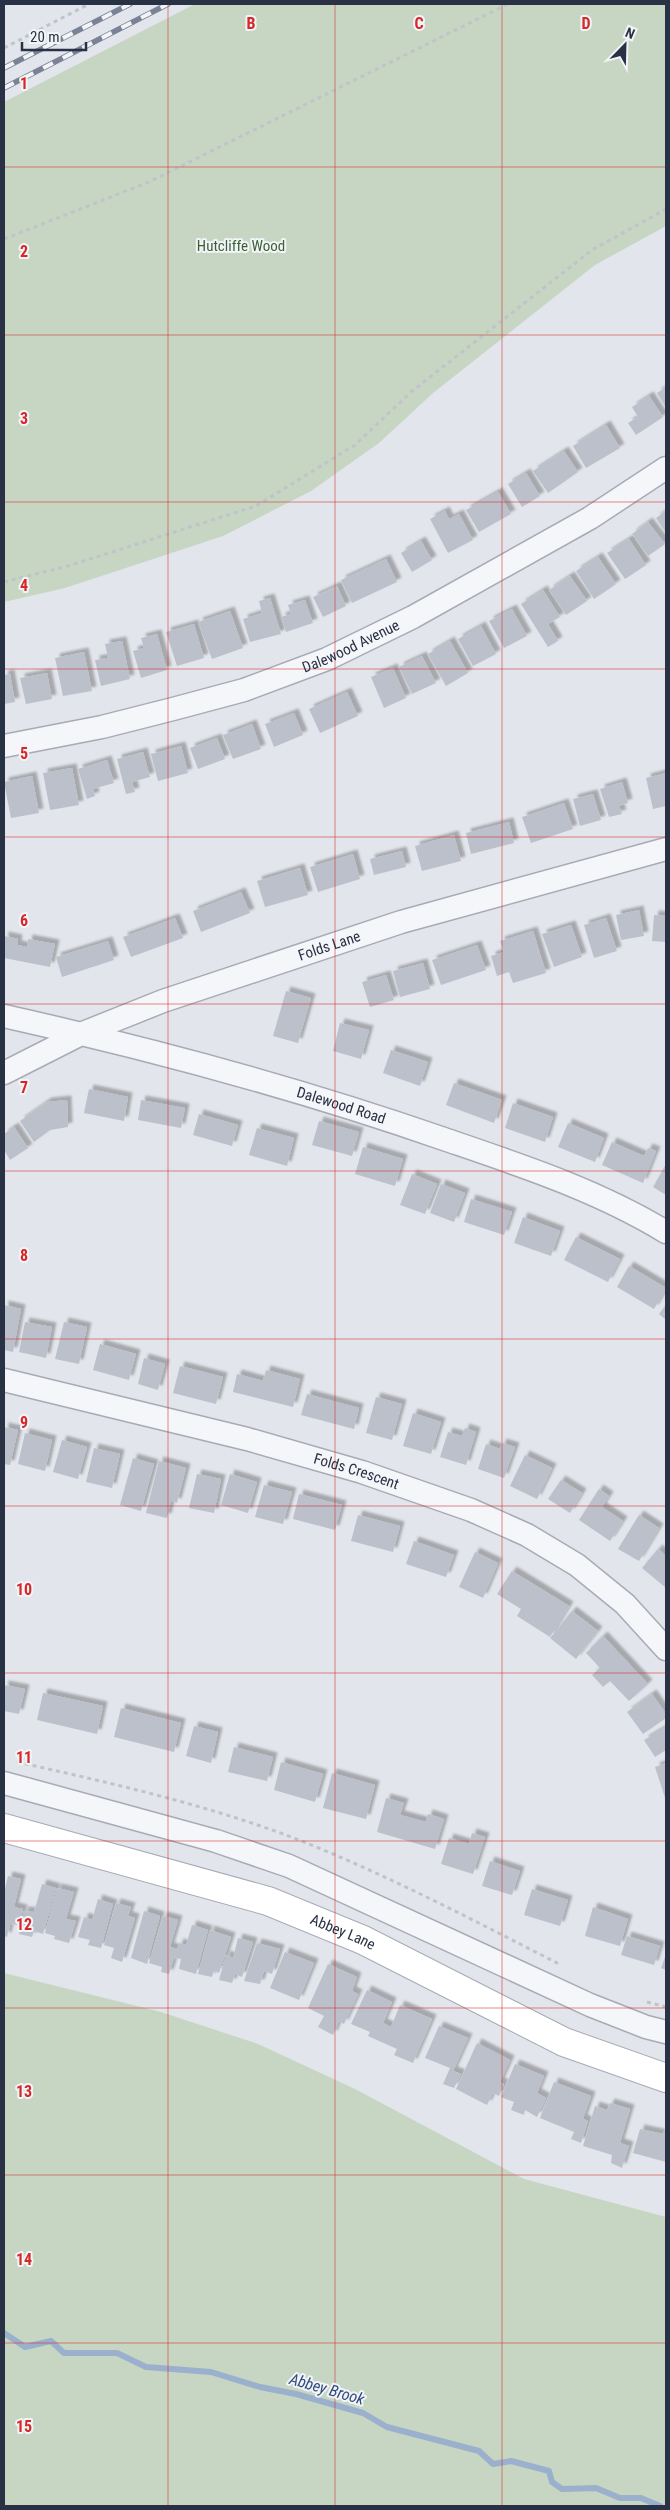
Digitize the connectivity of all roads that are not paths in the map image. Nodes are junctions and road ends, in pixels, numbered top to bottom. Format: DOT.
graph roads {
  1 [pos="666,468"];
  2 [pos="4,746"];
  3 [pos="664,851"];
  4 [pos="4,1016"];
  5 [pos="83,1033"];
  6 [pos="4,1073"];
  7 [pos="666,1232"];
  8 [pos="4,1380"];
  9 [pos="666,1649"];
  10 [pos="4,1783"];
  11 [pos="4,1828"];
  12 [pos="666,2032"];
  13 [pos="666,2078"];
  1 -- 2 [label="street, Dalewood Avenue"];
  3 -- 5 [label="street, Folds Lane"];
  4 -- 5 [label="street, Dalewood Road"];
  5 -- 6 [label="street, Folds Lane"];
  5 -- 7 [label="street, Dalewood Road"];
  8 -- 9 [label="street, Folds Crescent"];
  10 -- 12 [label="street"];
  11 -- 13 [label="main road, Abbey Lane"];
}
